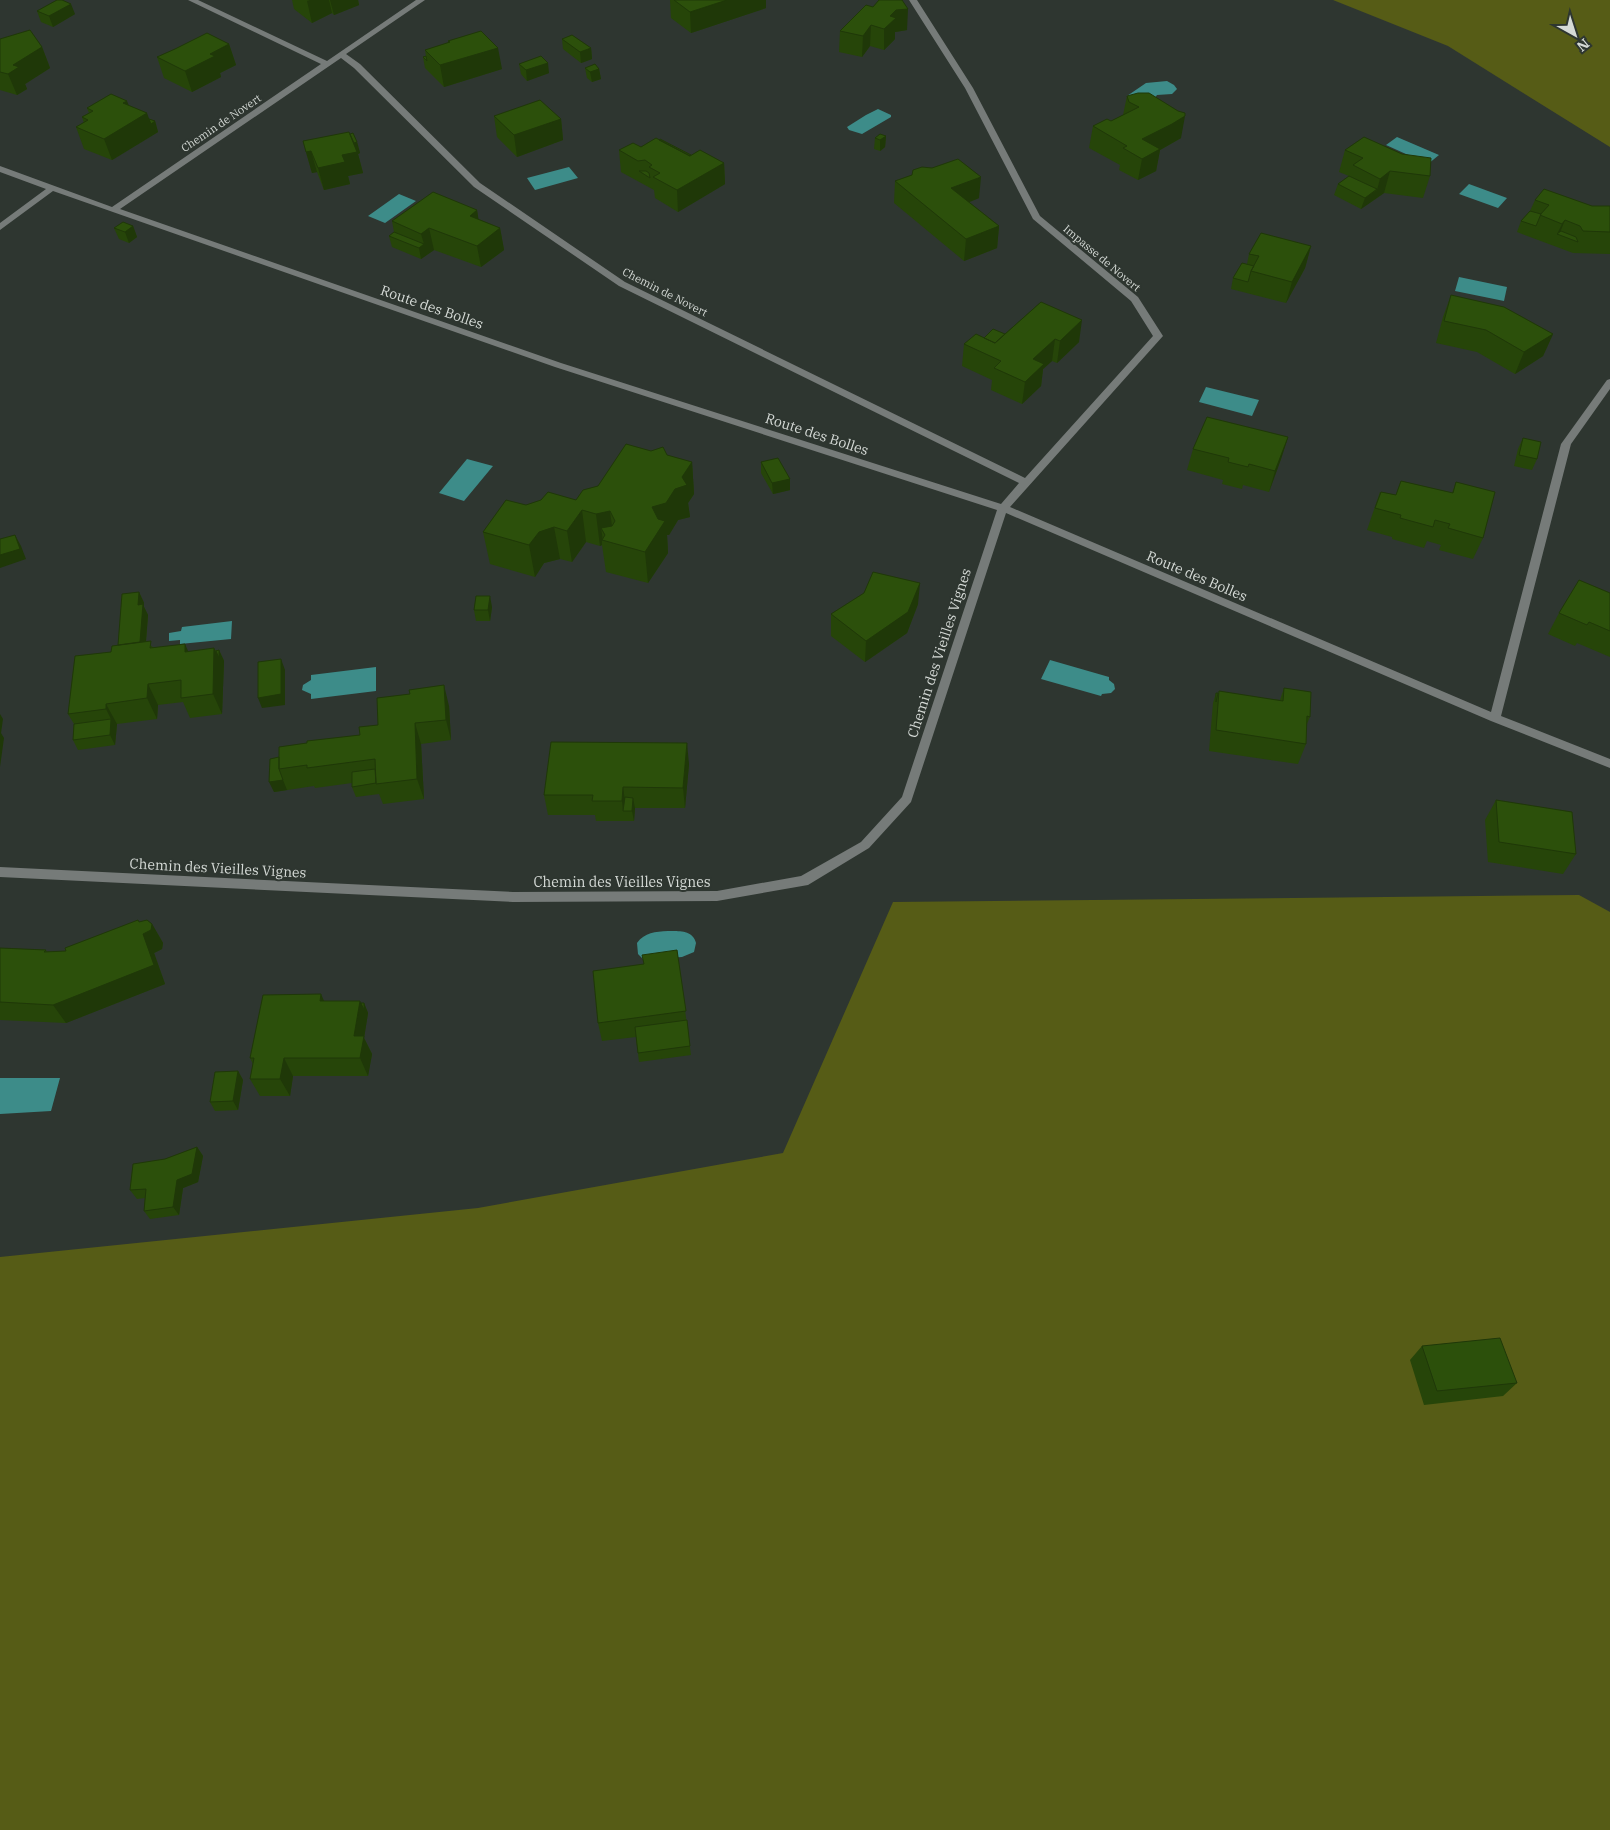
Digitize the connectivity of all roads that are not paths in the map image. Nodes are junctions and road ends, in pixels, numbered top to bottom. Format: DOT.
graph roads {
  1 [pos="192,0"];
  2 [pos="421,0"];
  3 [pos="913,0"];
  4 [pos="341,54"];
  5 [pos="327,64"];
  6 [pos="0,169"];
  7 [pos="52,188"];
  8 [pos="113,210"];
  9 [pos="0,227"];
  10 [pos="1610,382"];
  11 [pos="1025,482"];
  12 [pos="1003,508"];
  13 [pos="1495,718"];
  14 [pos="1610,764"];
  15 [pos="0,872"];
  1 -- 5 [label="street"];
  2 -- 4 [label="street, Chemin de Novert"];
  3 -- 11 [label="street, Impasse de Novert"];
  4 -- 5 [label="street, Chemin de Novert"];
  4 -- 11 [label="street, Chemin de Novert"];
  5 -- 8 [label="street, Chemin de Novert"];
  6 -- 7 [label="street, Route des Bolles"];
  7 -- 8 [label="street, Route des Bolles"];
  7 -- 9 [label="street"];
  8 -- 12 [label="street, Route des Bolles"];
  10 -- 13 [label="street"];
  11 -- 12 [label="street, Impasse de Novert"];
  12 -- 13 [label="street, Route des Bolles"];
  12 -- 15 [label="street, Chemin des Vieilles Vignes"];
  13 -- 14 [label="street, Route des Bolles"];
}
